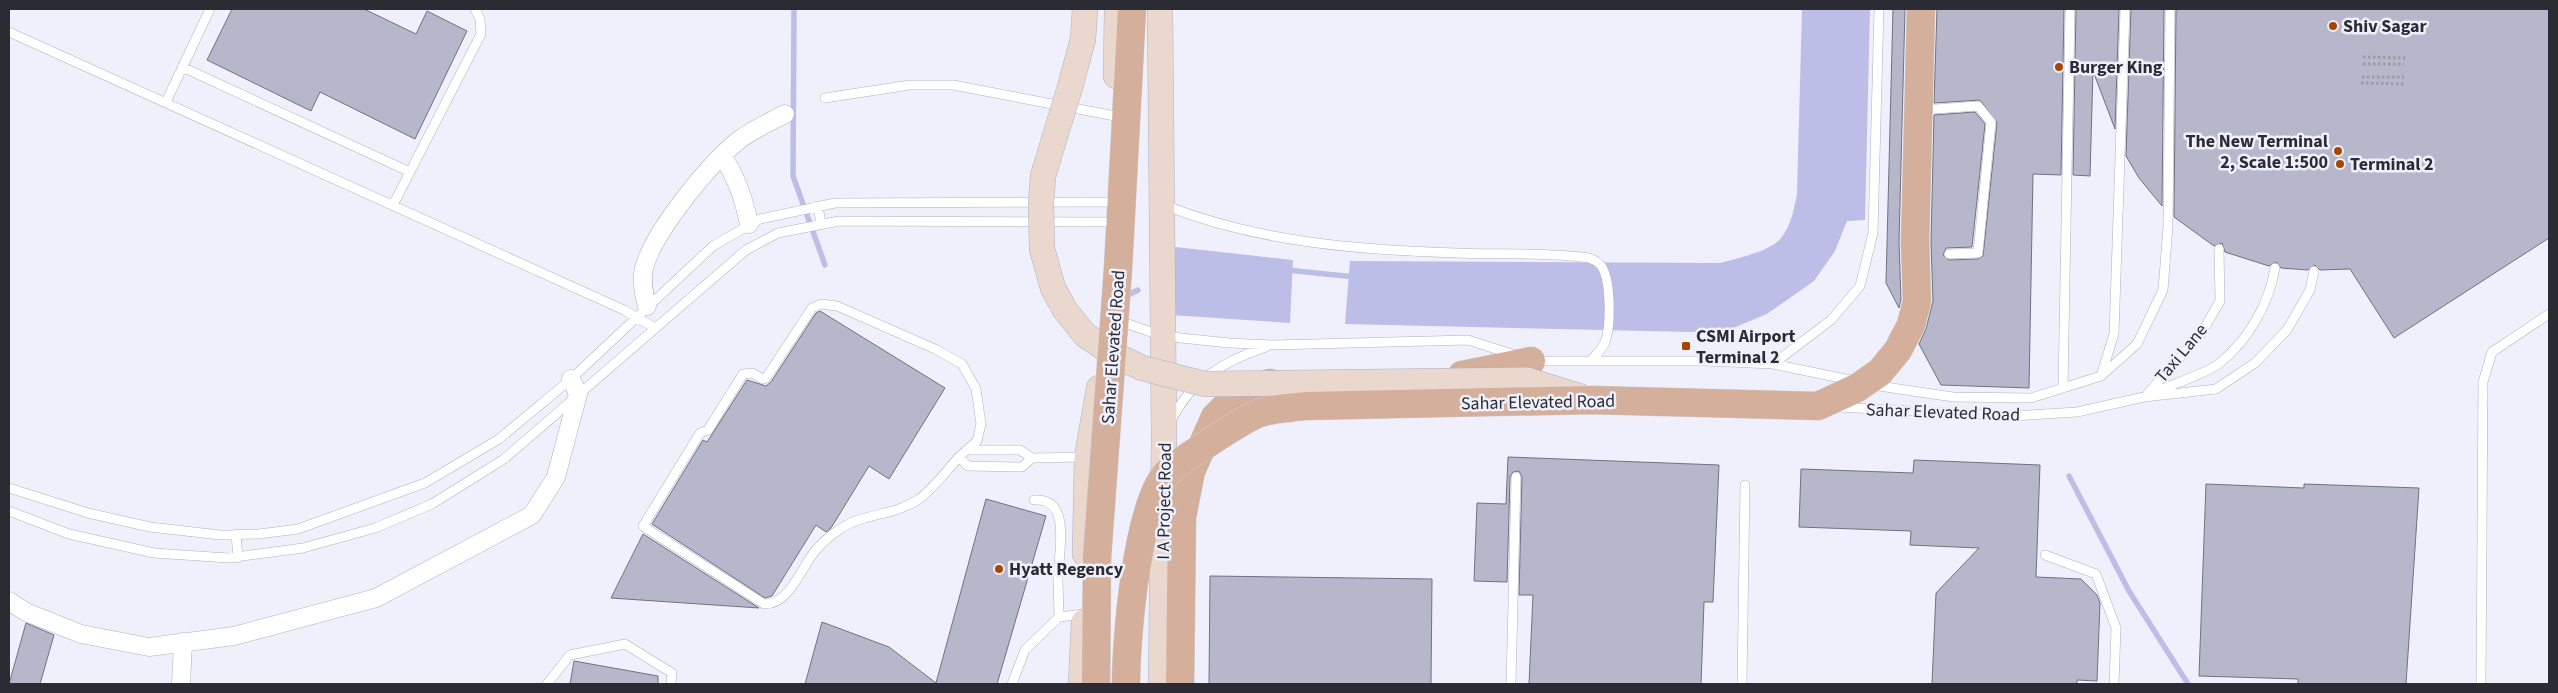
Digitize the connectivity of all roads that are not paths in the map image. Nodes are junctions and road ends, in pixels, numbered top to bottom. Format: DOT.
graph roads {
  1 [pos="210,9"];
  2 [pos="475,9"];
  3 [pos="1085,9"];
  4 [pos="1117,9"];
  5 [pos="1132,9"];
  6 [pos="1160,9"];
  7 [pos="1879,9"];
  8 [pos="1921,9"];
  9 [pos="2070,9"];
  10 [pos="2125,9"];
  11 [pos="2170,9"];
  12 [pos="9,32"];
  13 [pos="182,67"];
  14 [pos="825,98"];
  15 [pos="166,102"];
  16 [pos="1919,110"];
  17 [pos="785,114"];
  18 [pos="1115,116"];
  19 [pos="722,156"];
  20 [pos="410,172"];
  21 [pos="1160,204"];
  22 [pos="392,205"];
  23 [pos="818,206"];
  24 [pos="1112,212"];
  25 [pos="755,221"];
  26 [pos="821,224"];
  27 [pos="2219,249"];
  28 [pos="1949,254"];
  29 [pos="2275,268"];
  30 [pos="2314,271"];
  31 [pos="641,311"];
  32 [pos="2549,314"];
  33 [pos="1111,315"];
  34 [pos="655,328"];
  35 [pos="1162,336"];
  36 [pos="1273,345"];
  37 [pos="1531,361"];
  38 [pos="1590,361"];
  39 [pos="1773,364"];
  40 [pos="2101,376"];
  41 [pos="574,386"];
  42 [pos="2063,388"];
  43 [pos="2144,397"];
  44 [pos="1591,400"];
  45 [pos="1818,406"];
  46 [pos="1164,437"];
  47 [pos="968,450"];
  48 [pos="959,457"];
  49 [pos="1087,457"];
  50 [pos="1032,458"];
  51 [pos="1516,477"];
  52 [pos="1745,485"];
  53 [pos="9,488"];
  54 [pos="1034,500"];
  55 [pos="9,510"];
  56 [pos="236,534"];
  57 [pos="2045,555"];
  58 [pos="238,558"];
  59 [pos="9,601"];
  60 [pos="1084,614"];
  61 [pos="1059,617"];
  62 [pos="183,642"];
  63 [pos="180,684"];
  64 [pos="547,684"];
  65 [pos="671,684"];
  66 [pos="1012,684"];
  67 [pos="1081,684"];
  68 [pos="1096,684"];
  69 [pos="1126,684"];
  70 [pos="1161,684"];
  71 [pos="1180,684"];
  72 [pos="1511,684"];
  73 [pos="1742,684"];
  74 [pos="2114,684"];
  75 [pos="2480,684"];
  1 -- 13 [label="lane"];
  2 -- 20 [label="lane"];
  3 -- 44 [label="main road, bridge"];
  4 -- 18 [label="main road"];
  5 -- 68 [label="main road, Sahar Elevated Road, bridge"];
  6 -- 21 [label="main road"];
  7 -- 39 [label="lane"];
  8 -- 16 [label="main road, bridge"];
  9 -- 42 [label="lane"];
  10 -- 40 [label="lane"];
  11 -- 40 [label="lane"];
  12 -- 15 [label="lane"];
  13 -- 15 [label="lane"];
  13 -- 20 [label="lane"];
  14 -- 18 [label="lane"];
  15 -- 22 [label="lane"];
  16 -- 28 [label="lane"];
  16 -- 45 [label="main road, bridge"];
  17 -- 19 [label="street"];
  18 -- 24 [label="main road"];
  19 -- 25 [label="street"];
  19 -- 31 [label="street"];
  20 -- 22 [label="lane"];
  21 -- 35 [label="main road"];
  21 -- 38 [label="lane"];
  22 -- 31 [label="lane"];
  23 -- 24 [label="lane"];
  23 -- 25 [label="lane"];
  23 -- 26 [label="lane"];
  24 -- 26 [label="lane"];
  24 -- 33 [label="main road"];
  25 -- 31 [label="lane"];
  26 -- 34 [label="lane"];
  27 -- 43 [label="lane, Taxi Lane"];
  29 -- 43 [label="lane"];
  30 -- 43 [label="lane"];
  31 -- 34 [label="lane"];
  31 -- 41 [label="lane"];
  32 -- 75 [label="lane"];
  33 -- 35 [label="lane"];
  33 -- 49 [label="main road"];
  34 -- 41 [label="lane"];
  35 -- 36 [label="lane"];
  35 -- 46 [label="main road"];
  36 -- 37 [label="lane"];
  36 -- 46 [label="lane, I A Project Road"];
  37 -- 38 [label="lane"];
  37 -- 71 [label="main road"];
  38 -- 39 [label="lane"];
  39 -- 42 [label="lane"];
  40 -- 42 [label="lane"];
  41 -- 56 [label="lane"];
  41 -- 58 [label="lane"];
  41 -- 62 [label="street"];
  43 -- 45 [label="lane, Sahar Elevated Road"];
  44 -- 45 [label="main road, Sahar Elevated Road, bridge"];
  44 -- 69 [label="main road, Sahar Elevated Road, bridge"];
  46 -- 70 [label="main road, I A Project Road"];
  47 -- 48 [label="lane"];
  47 -- 48 [label="lane"];
  47 -- 50 [label="lane"];
  48 -- 50 [label="lane"];
  49 -- 50 [label="lane"];
  49 -- 60 [label="main road"];
  51 -- 72 [label="lane"];
  52 -- 73 [label="lane"];
  53 -- 56 [label="lane"];
  54 -- 61 [label="lane"];
  55 -- 58 [label="lane"];
  56 -- 58 [label="lane"];
  57 -- 74 [label="lane"];
  59 -- 62 [label="street"];
  60 -- 61 [label="lane"];
  60 -- 67 [label="main road"];
  61 -- 66 [label="lane"];
  62 -- 63 [label="street"];
  64 -- 65 [label="lane"];
}
